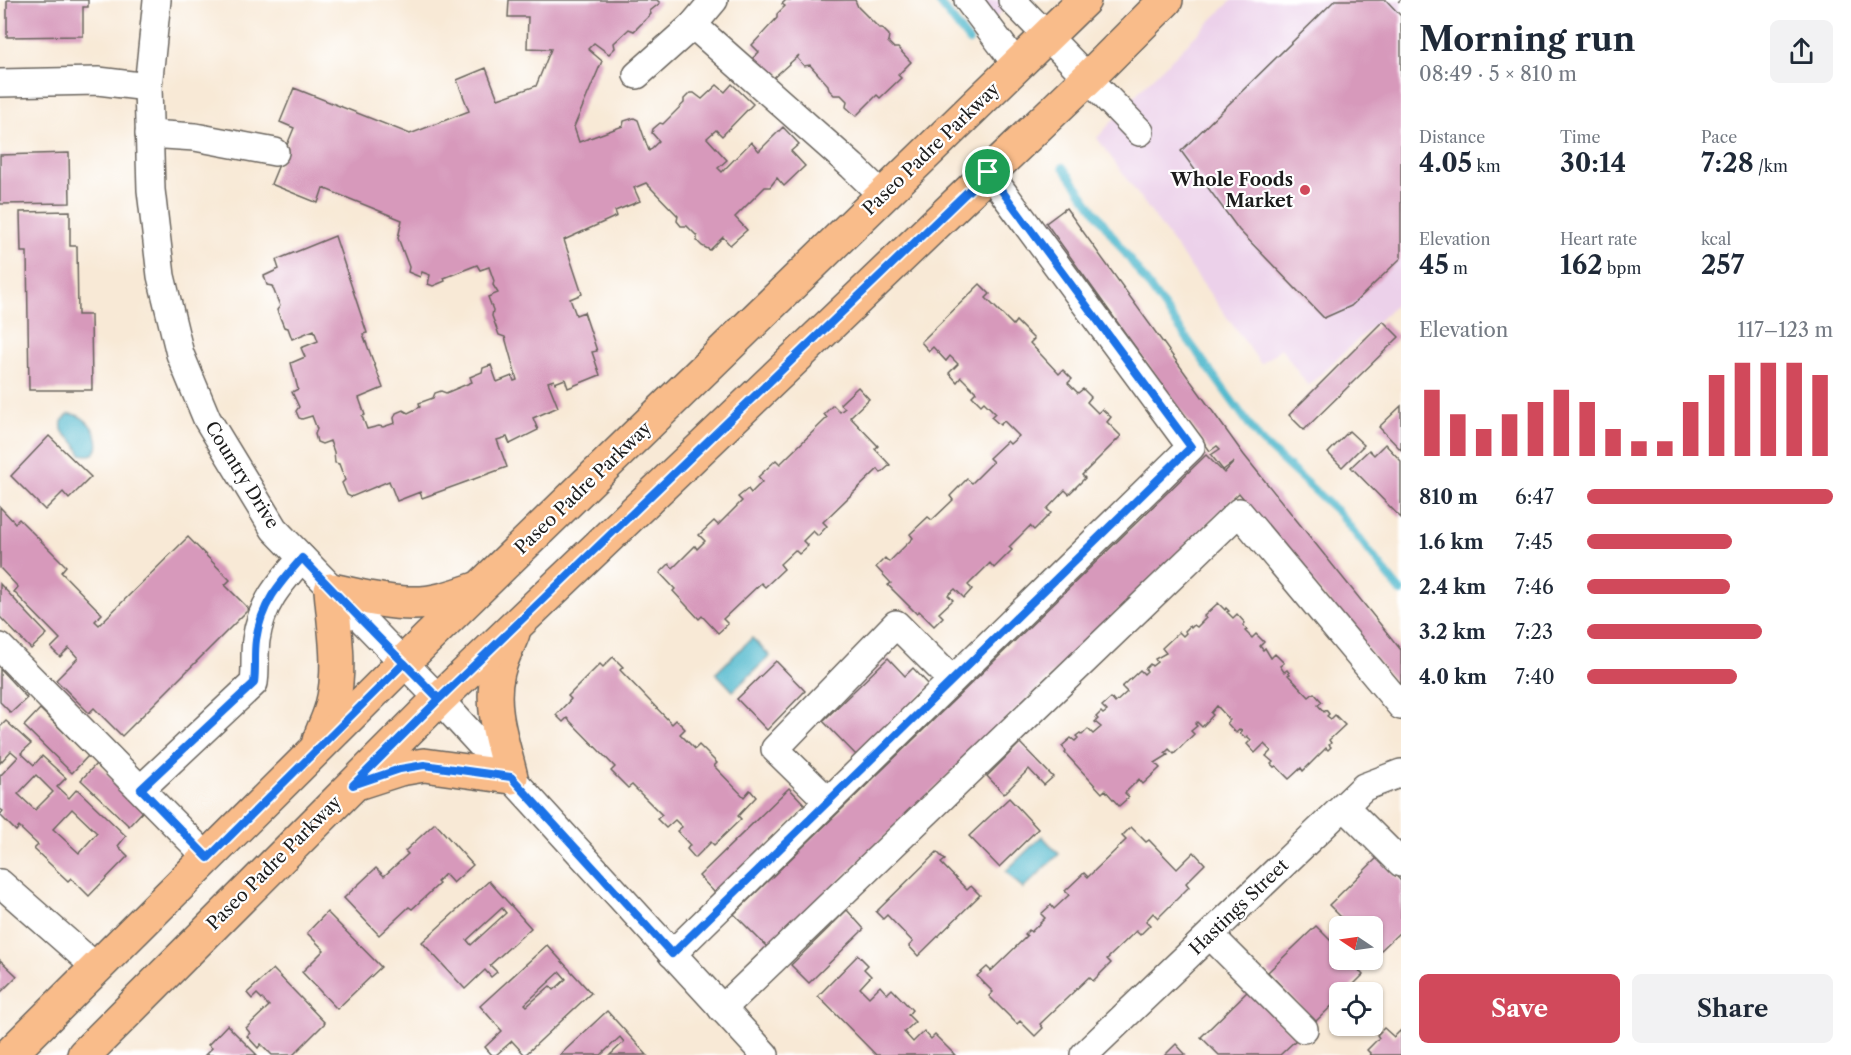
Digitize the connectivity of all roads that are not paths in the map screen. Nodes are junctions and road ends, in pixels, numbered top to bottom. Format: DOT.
graph roads {
  1 [pos="157,0"];
  2 [pos="714,0"];
  3 [pos="968,0"];
  4 [pos="1012,0"];
  5 [pos="1084,0"];
  6 [pos="1166,0"];
  7 [pos="693,25"];
  8 [pos="1047,35"];
  9 [pos="1017,65"];
  10 [pos="637,75"];
  11 [pos="1089,77"];
  12 [pos="0,83"];
  13 [pos="148,87"];
  14 [pos="1140,132"];
  15 [pos="149,135"];
  16 [pos="275,152"];
  17 [pos="988,172"];
  18 [pos="883,196"];
  19 [pos="302,558"];
  20 [pos="480,588"];
  21 [pos="331,590"];
  22 [pos="516,625"];
  23 [pos="0,647"];
  24 [pos="404,663"];
  25 [pos="952,680"];
  26 [pos="439,699"];
  27 [pos="1401,706"];
  28 [pos="315,751"];
  29 [pos="1401,773"];
  30 [pos="511,777"];
  31 [pos="353,785"];
  32 [pos="141,789"];
  33 [pos="828,801"];
  34 [pos="1344,806"];
  35 [pos="208,858"];
  36 [pos="1401,862"];
  37 [pos="0,883"];
  38 [pos="1210,935"];
  39 [pos="672,954"];
  40 [pos="97,968"];
  41 [pos="722,1009"];
  42 [pos="1304,1029"];
  43 [pos="9,1055"];
  44 [pos="84,1055"];
  45 [pos="765,1055"];
  46 [pos="1084,1055"];
  1 -- 13 [label="street, Country Drive"];
  2 -- 7 [label="street"];
  3 -- 9 [label="street"];
  4 -- 8 [label="street"];
  5 -- 8 [label="main road, Paseo Padre Parkway"];
  6 -- 11 [label="main road, Paseo Padre Parkway"];
  7 -- 10 [label="street"];
  7 -- 18 [label="street"];
  8 -- 9 [label="main road, Paseo Padre Parkway"];
  8 -- 11 [label="street"];
  9 -- 18 [label="main road, Paseo Padre Parkway"];
  11 -- 14 [label="street"];
  11 -- 17 [label="main road, Paseo Padre Parkway"];
  12 -- 13 [label="street"];
  13 -- 15 [label="street, Country Drive"];
  15 -- 16 [label="street"];
  15 -- 19 [label="street, Country Drive"];
  17 -- 22 [label="main road, Paseo Padre Parkway"];
  17 -- 25 [label="street"];
  18 -- 20 [label="main road, Paseo Padre Parkway"];
  19 -- 21 [label="street, Country Drive"];
  19 -- 32 [label="street"];
  20 -- 21 [label="main road"];
  20 -- 24 [label="main road, Paseo Padre Parkway"];
  21 -- 24 [label="street, Country Drive"];
  21 -- 28 [label="main road"];
  22 -- 26 [label="main road, Paseo Padre Parkway"];
  22 -- 30 [label="main road"];
  23 -- 32 [label="street"];
  24 -- 26 [label="street, Country Drive"];
  24 -- 28 [label="main road, Paseo Padre Parkway"];
  25 -- 33 [label="street"];
  25 -- 33 [label="street"];
  26 -- 30 [label="street, Country Drive"];
  26 -- 31 [label="main road, Paseo Padre Parkway"];
  27 -- 41 [label="street"];
  28 -- 35 [label="main road, Paseo Padre Parkway"];
  29 -- 34 [label="street, Hastings Street"];
  30 -- 31 [label="main road"];
  30 -- 39 [label="street, Country Drive"];
  31 -- 44 [label="main road, Paseo Padre Parkway"];
  32 -- 35 [label="street"];
  33 -- 39 [label="street"];
  34 -- 36 [label="street"];
  34 -- 38 [label="street, Hastings Street"];
  35 -- 40 [label="main road, Paseo Padre Parkway"];
  37 -- 40 [label="street"];
  38 -- 42 [label="street"];
  38 -- 46 [label="street, Hastings Street"];
  39 -- 41 [label="street, Country Drive"];
  40 -- 43 [label="main road, Paseo Padre Parkway"];
  41 -- 45 [label="street, Country Drive"];
}
